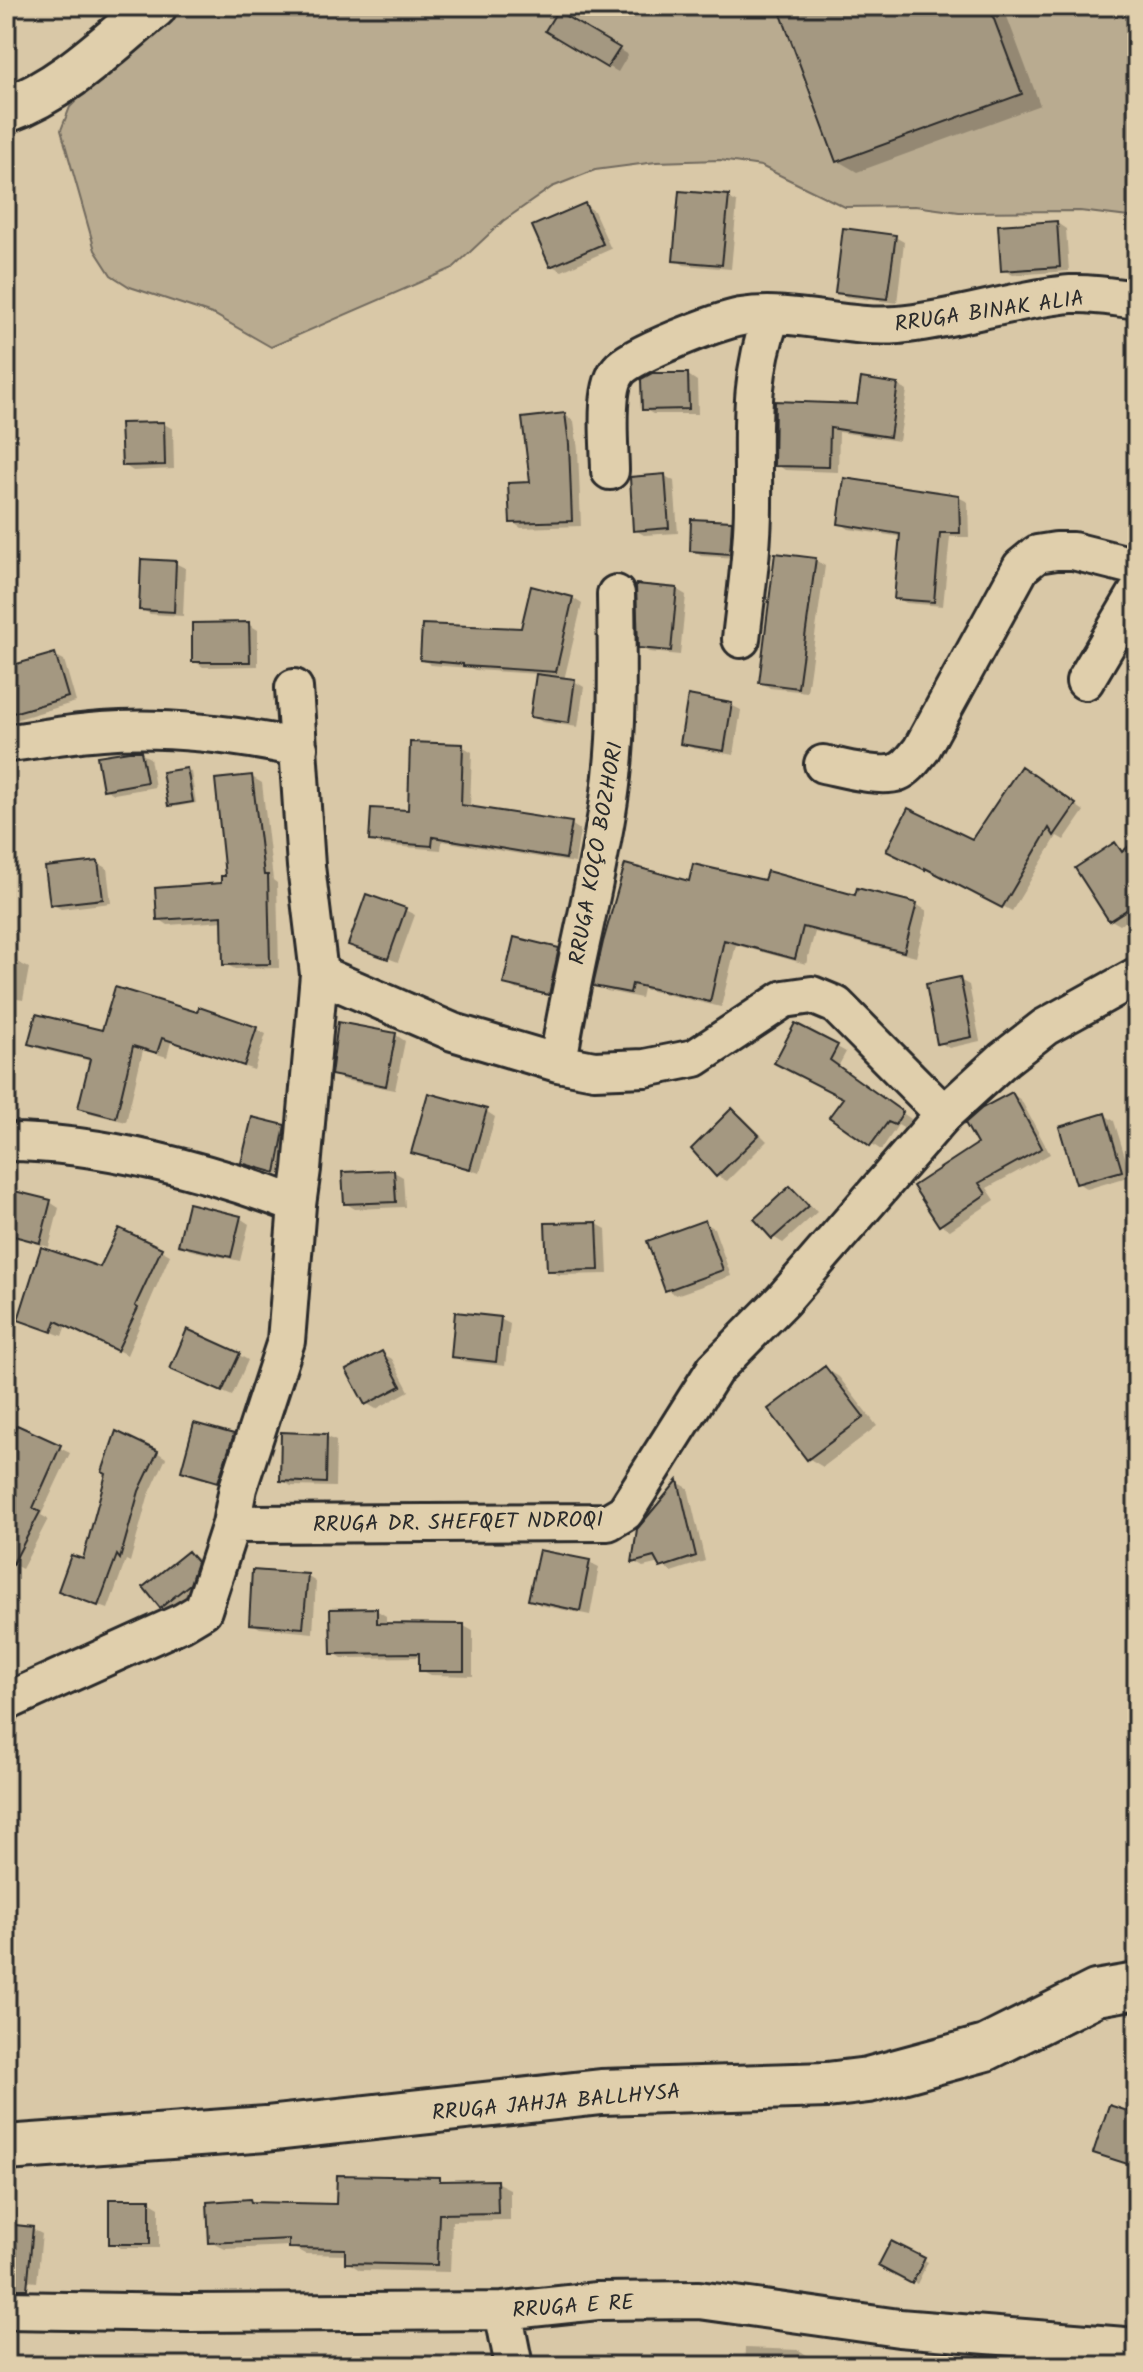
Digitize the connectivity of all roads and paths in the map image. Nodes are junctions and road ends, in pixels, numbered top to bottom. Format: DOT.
graph roads {
  1 [pos="154,6"];
  2 [pos="6,110"];
  3 [pos="1137,300"];
  4 [pos="771,317"];
  5 [pos="610,471"];
  6 [pos="1137,567"];
  7 [pos="1137,593"];
  8 [pos="616,594"];
  9 [pos="741,639"];
  10 [pos="1085,681"];
  11 [pos="294,688"];
  12 [pos="10,743"];
  13 [pos="299,748"];
  14 [pos="823,764"];
  15 [pos="319,974"];
  16 [pos="1137,976"];
  17 [pos="558,1063"];
  18 [pos="944,1114"];
  19 [pos="6,1142"];
  20 [pos="297,1205"];
  21 [pos="231,1524"];
  22 [pos="6,1702"];
  23 [pos="1137,1986"];
  24 [pos="6,2148"];
  25 [pos="6,2310"];
  26 [pos="503,2311"];
  27 [pos="1137,2347"];
  28 [pos="514,2366"];
  1 -- 2 [label="main road"];
  3 -- 4 [label="street, RRUGA BINAK ALIA"];
  4 -- 5 [label="street, RRUGA BINAK ALIA"];
  4 -- 9 [label="street"];
  6 -- 14 [label="street"];
  7 -- 10 [label="street"];
  8 -- 17 [label="street, RRUGA KOÇO BOZHORI"];
  11 -- 13 [label="street"];
  12 -- 13 [label="street"];
  13 -- 15 [label="street"];
  15 -- 17 [label="street"];
  15 -- 20 [label="street"];
  16 -- 18 [label="street, RRUGA DR. SHEFQET NDROQI"];
  17 -- 18 [label="street"];
  18 -- 21 [label="street, RRUGA DR. SHEFQET NDROQI"];
  19 -- 20 [label="street"];
  20 -- 21 [label="street"];
  21 -- 22 [label="street"];
  23 -- 24 [label="main road, RRUGA JAHJA BALLHYSA"];
  25 -- 26 [label="street, RRUGA E RE"];
  26 -- 27 [label="street, RRUGA E RE"];
  26 -- 28 [label="street"];
}
